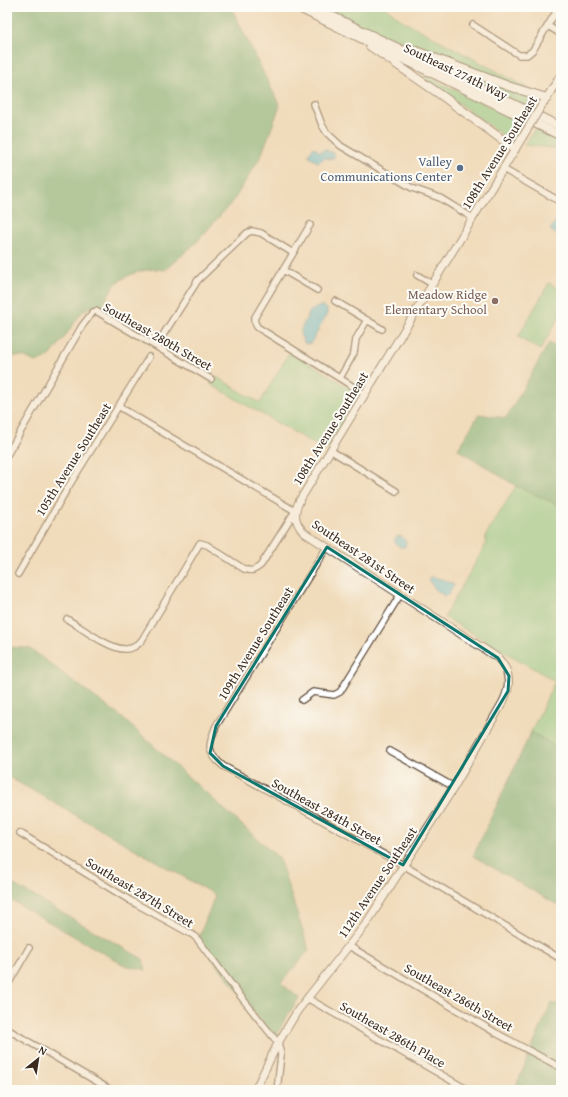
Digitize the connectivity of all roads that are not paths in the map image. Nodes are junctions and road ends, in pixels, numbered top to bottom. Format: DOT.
graph roads {
  1 [pos="297,7"];
  2 [pos="313,7"];
  3 [pos="559,7"];
  4 [pos="473,25"];
  5 [pos="548,26"];
  6 [pos="340,28"];
  7 [pos="363,32"];
  8 [pos="561,34"];
  9 [pos="561,75"];
  10 [pos="544,102"];
  11 [pos="314,104"];
  12 [pos="561,128"];
  13 [pos="561,136"];
  14 [pos="515,149"];
  15 [pos="503,170"];
  16 [pos="561,202"];
  17 [pos="473,218"];
  18 [pos="310,225"];
  19 [pos="293,253"];
  20 [pos="283,270"];
  21 [pos="417,275"];
  22 [pos="432,284"];
  23 [pos="317,290"];
  24 [pos="335,301"];
  25 [pos="366,320"];
  26 [pos="382,329"];
  27 [pos="156,346"];
  28 [pos="149,357"];
  29 [pos="340,378"];
  30 [pos="212,379"];
  31 [pos="365,394"];
  32 [pos="118,406"];
  33 [pos="330,450"];
  34 [pos="7,455"];
  35 [pos="396,491"];
  36 [pos="295,511"];
  37 [pos="327,547"];
  38 [pos="18,574"];
  39 [pos="400,595"];
  40 [pos="68,619"];
  41 [pos="509,683"];
  42 [pos="302,700"];
  43 [pos="390,751"];
  44 [pos="210,753"];
  45 [pos="454,787"];
  46 [pos="20,833"];
  47 [pos="403,866"];
  48 [pos="349,946"];
  49 [pos="29,948"];
  50 [pos="561,959"];
  51 [pos="7,986"];
  52 [pos="307,998"];
  53 [pos="7,1029"];
  54 [pos="278,1043"];
  55 [pos="558,1066"];
  56 [pos="111,1090"];
  57 [pos="255,1090"];
  58 [pos="277,1090"];
  59 [pos="468,1090"];
  1 -- 6 [label="main road"];
  2 -- 7 [label="main road"];
  3 -- 5 [label="street"];
  4 -- 5 [label="street"];
  5 -- 8 [label="street"];
  6 -- 13 [label="main road, Southeast 274th Way"];
  6 -- 14 [label="main road"];
  7 -- 10 [label="main road"];
  7 -- 12 [label="main road, Southeast 274th Way"];
  9 -- 10 [label="street, 108th Avenue Southeast"];
  10 -- 14 [label="street, 108th Avenue Southeast, bridge"];
  11 -- 17 [label="street"];
  14 -- 15 [label="street, 108th Avenue Southeast"];
  15 -- 16 [label="street"];
  15 -- 17 [label="street, 108th Avenue Southeast"];
  17 -- 22 [label="street, 108th Avenue Southeast"];
  18 -- 19 [label="street"];
  19 -- 20 [label="street"];
  19 -- 27 [label="street"];
  20 -- 23 [label="street"];
  20 -- 29 [label="street"];
  21 -- 22 [label="street"];
  22 -- 31 [label="street, 108th Avenue Southeast"];
  24 -- 25 [label="street"];
  25 -- 26 [label="street"];
  25 -- 29 [label="street"];
  27 -- 30 [label="street, Southeast 280th Street"];
  27 -- 34 [label="street, Southeast 280th Street"];
  28 -- 32 [label="street, 105th Avenue Southeast"];
  29 -- 31 [label="street"];
  31 -- 33 [label="street, 108th Avenue Southeast"];
  32 -- 36 [label="street"];
  32 -- 38 [label="street, 105th Avenue Southeast"];
  33 -- 35 [label="street"];
  33 -- 36 [label="street, 108th Avenue Southeast"];
  36 -- 37 [label="street, Southeast 281st Street"];
  36 -- 40 [label="street, 108th Avenue Southeast"];
  37 -- 39 [label="street, Southeast 281st Street"];
  37 -- 44 [label="street, 109th Avenue Southeast"];
  39 -- 41 [label="street, Southeast 281st Street"];
  39 -- 42 [label="street"];
  41 -- 45 [label="street, 112th Avenue Southeast"];
  43 -- 45 [label="street"];
  44 -- 47 [label="street, Southeast 284th Street"];
  45 -- 47 [label="street, 112th Avenue Southeast"];
  46 -- 54 [label="street, Southeast 287th Street"];
  47 -- 48 [label="street, 112th Avenue Southeast"];
  47 -- 50 [label="street, Southeast 284th Street"];
  48 -- 52 [label="street, 112th Avenue Southeast"];
  48 -- 55 [label="street, Southeast 286th Street"];
  49 -- 51 [label="street"];
  52 -- 54 [label="street, 112th Avenue Southeast"];
  52 -- 59 [label="street, Southeast 286th Place"];
  53 -- 56 [label="street"];
  54 -- 57 [label="street, 112th Avenue Southeast"];
  54 -- 58 [label="street"];
}
